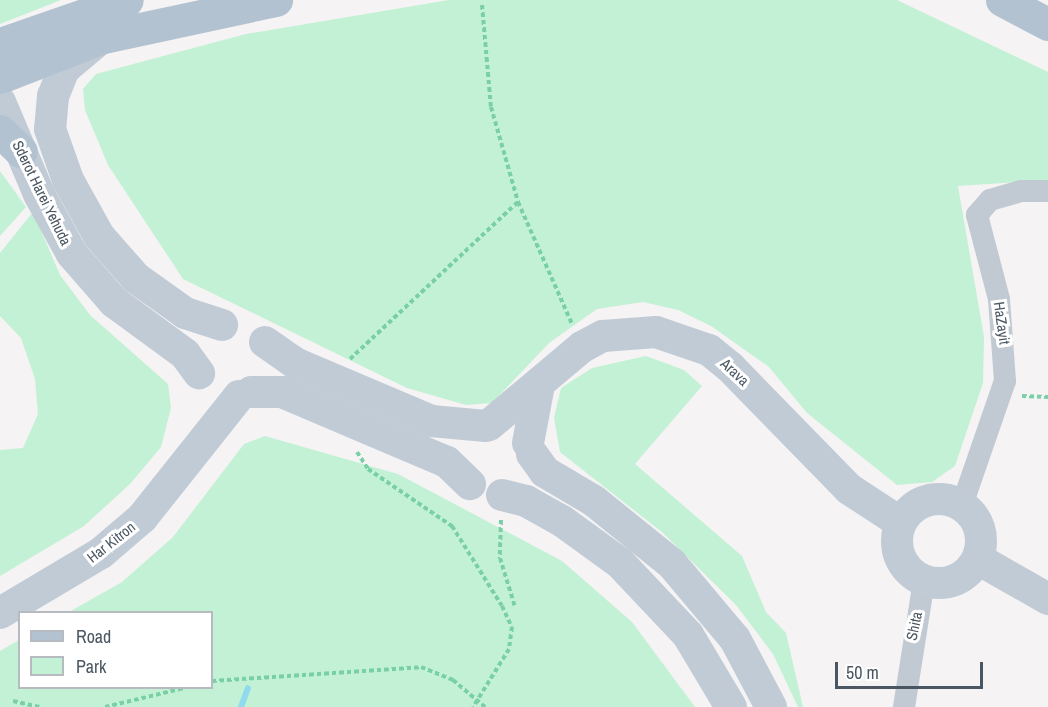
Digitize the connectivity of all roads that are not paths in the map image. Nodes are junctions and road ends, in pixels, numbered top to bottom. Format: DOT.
graph roads {
  1 [pos="127,0"];
  2 [pos="276,0"];
  3 [pos="1002,0"];
  4 [pos="1014,0"];
  5 [pos="1048,22"];
  6 [pos="103,37"];
  7 [pos="0,44"];
  8 [pos="0,77"];
  9 [pos="0,102"];
  10 [pos="10,141"];
  11 [pos="1048,191"];
  12 [pos="222,325"];
  13 [pos="265,342"];
  14 [pos="202,379"];
  15 [pos="539,385"];
  16 [pos="245,394"];
  17 [pos="487,425"];
  18 [pos="198,444"];
  19 [pos="530,448"];
  20 [pos="470,484"];
  21 [pos="506,496"];
  22 [pos="962,505"];
  23 [pos="901,523"];
  24 [pos="978,559"];
  25 [pos="924,581"];
  26 [pos="1048,599"];
  27 [pos="0,613"];
  28 [pos="731,707"];
  29 [pos="771,707"];
  30 [pos="904,707"];
  1 -- 7 [label="main road"];
  2 -- 6 [label="main road"];
  3 -- 5 [label="main road"];
  4 -- 5 [label="main road"];
  6 -- 8 [label="main road"];
  6 -- 12 [label="street, Sderot Harei Yehuda"];
  9 -- 10 [label="street, Sderot Harei Yehuda"];
  10 -- 14 [label="street, Sderot Harei Yehuda"];
  11 -- 22 [label="street, HaZayit"];
  12 -- 13 [label="street"];
  12 -- 14 [label="street"];
  13 -- 16 [label="street"];
  13 -- 17 [label="street"];
  14 -- 16 [label="street"];
  14 -- 18 [label="street, Har Kitron"];
  15 -- 17 [label="street, Arava"];
  15 -- 19 [label="street"];
  15 -- 23 [label="street, Arava"];
  16 -- 18 [label="street, Har Kitron"];
  16 -- 20 [label="street"];
  17 -- 19 [label="street"];
  17 -- 20 [label="street"];
  18 -- 27 [label="street, Har Kitron"];
  19 -- 21 [label="street"];
  19 -- 29 [label="street"];
  20 -- 21 [label="street"];
  21 -- 28 [label="street"];
  22 -- 23 [label="street"];
  22 -- 24 [label="street"];
  23 -- 25 [label="street"];
  24 -- 25 [label="street"];
  24 -- 26 [label="street"];
  25 -- 30 [label="street, Shita"];
}
